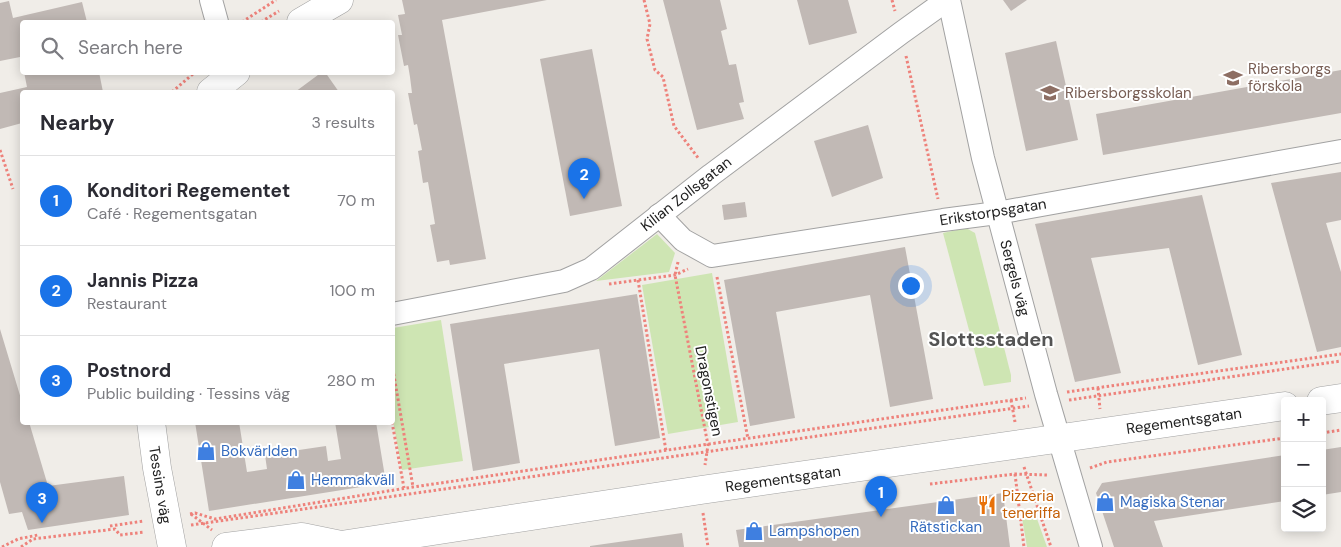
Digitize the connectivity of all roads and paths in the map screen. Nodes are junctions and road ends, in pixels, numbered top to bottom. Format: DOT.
graph roads {
  1 [pos="211,0"];
  2 [pos="276,0"];
  3 [pos="339,0"];
  4 [pos="644,0"];
  5 [pos="892,0"];
  6 [pos="948,0"];
  7 [pos="292,15"];
  8 [pos="216,20"];
  9 [pos="245,20"];
  10 [pos="270,20"];
  11 [pos="901,33"];
  12 [pos="190,75"];
  13 [pos="232,75"];
  14 [pos="175,88"];
  15 [pos="178,90"];
  16 [pos="214,90"];
  17 [pos="0,150"];
  18 [pos="1341,151"];
  19 [pos="711,175"];
  20 [pos="13,189"];
  21 [pos="997,213"];
  22 [pos="659,215"];
  23 [pos="943,220"];
  24 [pos="683,240"];
  25 [pos="712,256"];
  26 [pos="675,275"];
  27 [pos="638,280"];
  28 [pos="603,285"];
  29 [pos="395,313"];
  30 [pos="1341,354"];
  31 [pos="1341,361"];
  32 [pos="395,381"];
  33 [pos="1341,398"];
  34 [pos="1047,399"];
  35 [pos="1011,400"];
  36 [pos="1326,400"];
  37 [pos="1281,407"];
  38 [pos="1012,408"];
  39 [pos="151,425"];
  40 [pos="393,425"];
  41 [pos="1341,430"];
  42 [pos="1326,432"];
  43 [pos="1060,438"];
  44 [pos="748,439"];
  45 [pos="1281,439"];
  46 [pos="708,445"];
  47 [pos="1019,445"];
  48 [pos="666,451"];
  49 [pos="707,452"];
  50 [pos="1015,474"];
  51 [pos="1026,474"];
  52 [pos="1069,475"];
  53 [pos="927,484"];
  54 [pos="414,487"];
  55 [pos="404,488"];
  56 [pos="701,490"];
  57 [pos="110,526"];
  58 [pos="168,531"];
  59 [pos="38,536"];
  60 [pos="339,546"];
  61 [pos="2,547"];
  62 [pos="20,547"];
  63 [pos="226,547"];
  64 [pos="708,547"];
  65 [pos="1024,547"];
  66 [pos="1051,547"];
  67 [pos="1091,547"];
  1 -- 8 [label="street"];
  2 -- 9 [label="path"];
  3 -- 7 [label="street"];
  4 -- 19 [label="path"];
  5 -- 11 [label="path"];
  6 -- 11 [label="street, Kilian Zollsgatan"];
  6 -- 21 [label="street, Sergels väg"];
  7 -- 10 [label="path"];
  11 -- 19 [label="street, Kilian Zollsgatan"];
  11 -- 23 [label="path"];
  12 -- 14 [label="path"];
  13 -- 16 [label="street"];
  14 -- 15 [label="path"];
  17 -- 20 [label="path"];
  18 -- 21 [label="street, Erikstorpsgatan"];
  19 -- 22 [label="street, Kilian Zollsgatan"];
  21 -- 23 [label="street, Erikstorpsgatan"];
  21 -- 34 [label="street, Sergels väg"];
  22 -- 24 [label="street"];
  22 -- 29 [label="street, Kilian Zollsgatan"];
  23 -- 25 [label="street, Erikstorpsgatan"];
  24 -- 25 [label="street"];
  24 -- 26 [label="path, Dragonstigen"];
  25 -- 26 [label="path"];
  25 -- 44 [label="path"];
  26 -- 27 [label="path"];
  26 -- 46 [label="path, Dragonstigen"];
  27 -- 28 [label="path"];
  27 -- 48 [label="path"];
  30 -- 34 [label="path"];
  31 -- 34 [label="path"];
  32 -- 54 [label="path"];
  33 -- 36 [label="street"];
  34 -- 35 [label="path"];
  34 -- 38 [label="path"];
  34 -- 43 [label="street, Sergels väg"];
  35 -- 38 [label="path"];
  35 -- 44 [label="path"];
  37 -- 43 [label="street, Regementsgatan"];
  38 -- 47 [label="path"];
  38 -- 49 [label="path"];
  39 -- 58 [label="street, Tessins väg"];
  40 -- 55 [label="path"];
  41 -- 42 [label="path"];
  43 -- 47 [label="street, Regementsgatan"];
  43 -- 52 [label="street, Sergels väg"];
  44 -- 46 [label="path"];
  45 -- 52 [label="path"];
  46 -- 48 [label="path"];
  46 -- 49 [label="path, Dragonstigen"];
  47 -- 51 [label="path"];
  47 -- 56 [label="street, Regementsgatan"];
  48 -- 54 [label="path"];
  49 -- 56 [label="path, Dragonstigen"];
  49 -- 58 [label="path"];
  50 -- 51 [label="path"];
  50 -- 53 [label="path"];
  50 -- 65 [label="path"];
  51 -- 52 [label="path"];
  51 -- 66 [label="path"];
  52 -- 67 [label="street, Sergels väg"];
  54 -- 55 [label="path"];
  55 -- 58 [label="path"];
  56 -- 60 [label="street, Regementsgatan"];
  56 -- 64 [label="path, Dragonstigen"];
  57 -- 58 [label="path"];
  58 -- 62 [label="path"];
  59 -- 61 [label="path"];
  60 -- 63 [label="street, Regementsgatan"];
}
